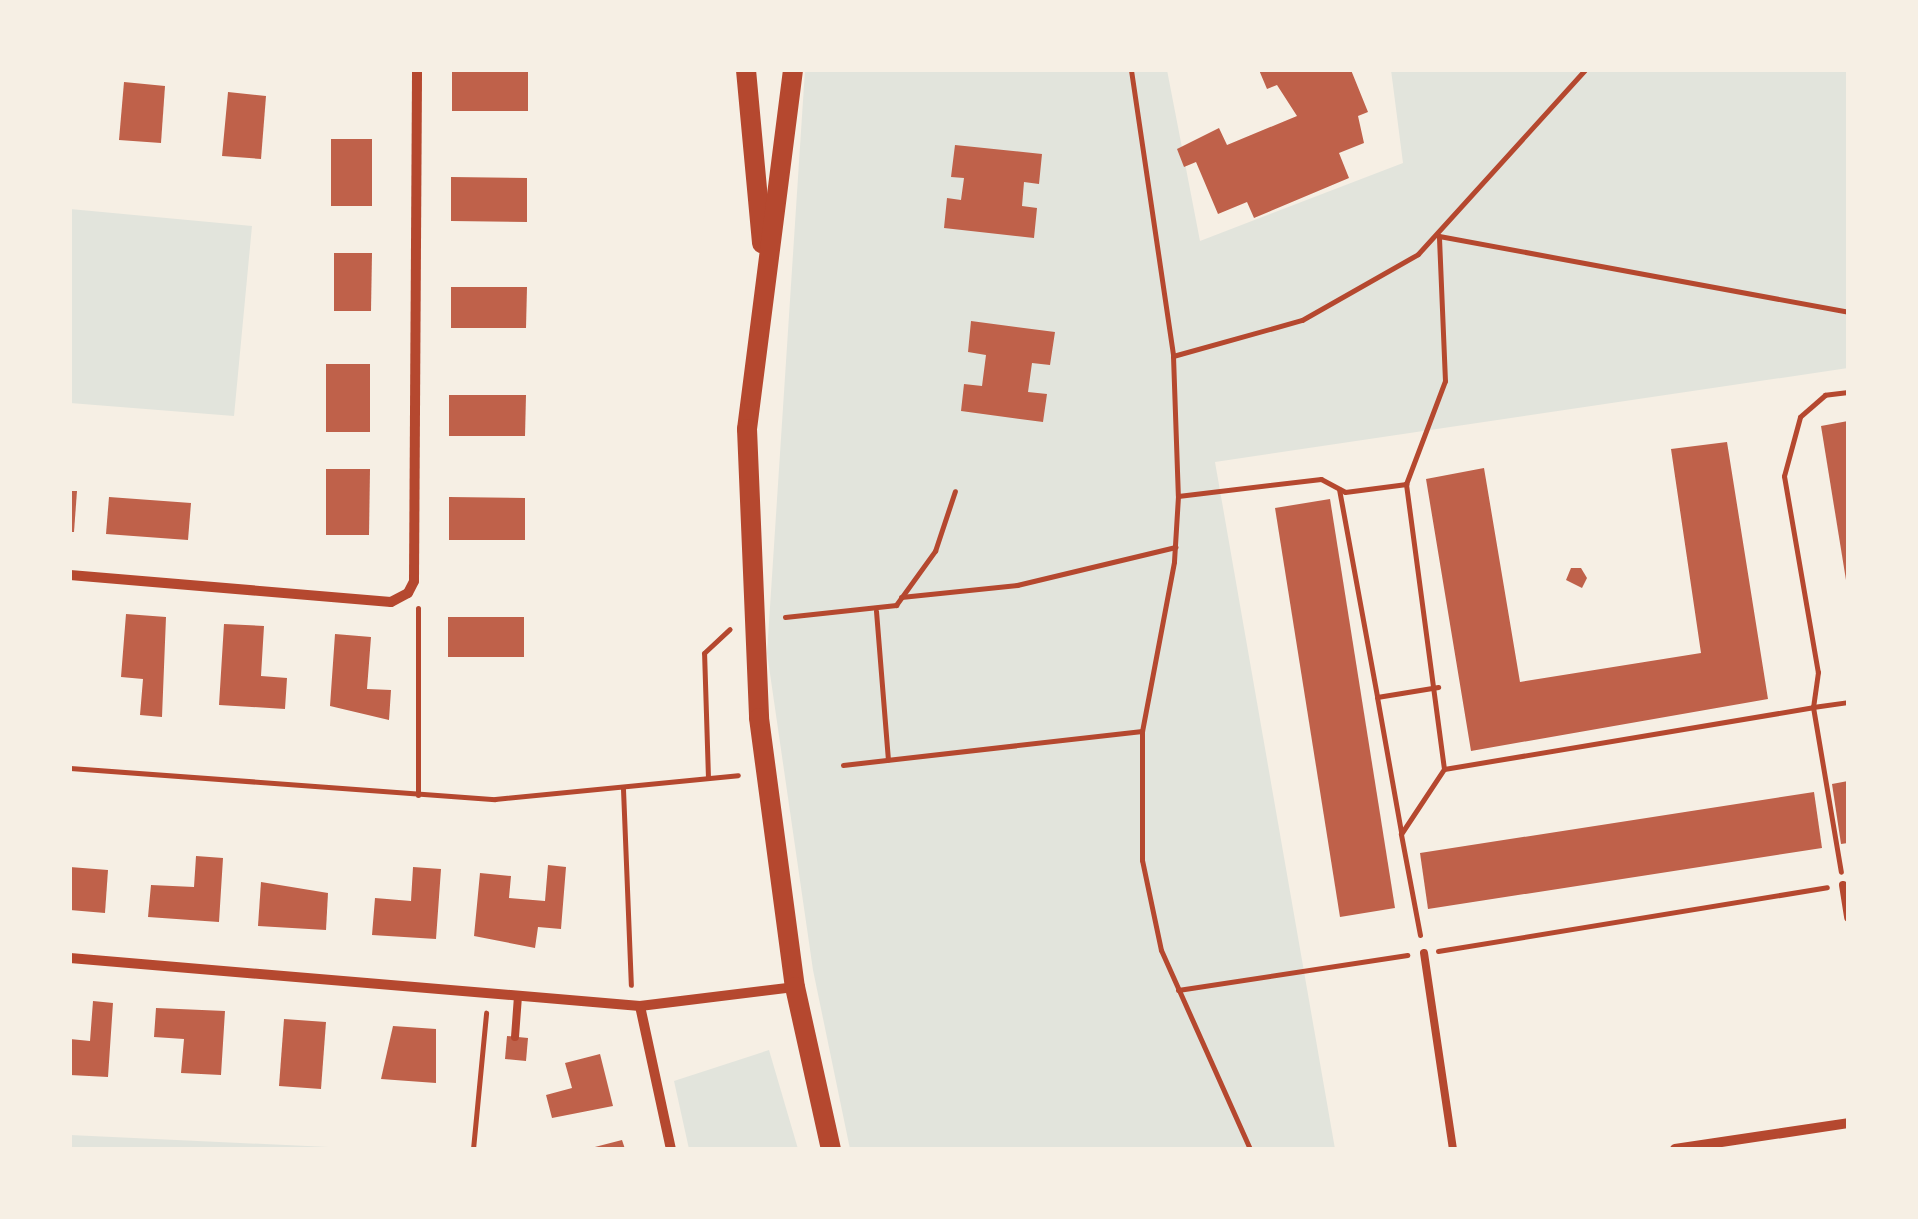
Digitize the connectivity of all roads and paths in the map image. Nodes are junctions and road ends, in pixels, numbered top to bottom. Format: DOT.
graph roads {
  1 [pos="417,70"];
  2 [pos="746,70"];
  3 [pos="793,70"];
  4 [pos="1131,70"];
  5 [pos="1584,70"];
  6 [pos="1439,236"];
  7 [pos="766,280"];
  8 [pos="1848,312"];
  9 [pos="1174,356"];
  10 [pos="1848,392"];
  11 [pos="1406,484"];
  12 [pos="1339,489"];
  13 [pos="955,491"];
  14 [pos="1178,496"];
  15 [pos="1175,548"];
  16 [pos="70,576"];
  17 [pos="409,591"];
  18 [pos="902,597"];
  19 [pos="876,611"];
  20 [pos="785,616"];
  21 [pos="730,629"];
  22 [pos="1438,687"];
  23 [pos="1377,697"];
  24 [pos="1848,702"];
  25 [pos="1813,707"];
  26 [pos="1142,731"];
  27 [pos="888,760"];
  28 [pos="842,765"];
  29 [pos="70,768"];
  30 [pos="1444,769"];
  31 [pos="738,775"];
  32 [pos="708,778"];
  33 [pos="623,789"];
  34 [pos="418,795"];
  35 [pos="1401,834"];
  36 [pos="1843,884"];
  37 [pos="1848,918"];
  38 [pos="1424,953"];
  39 [pos="70,958"];
  40 [pos="795,987"];
  41 [pos="1178,990"];
  42 [pos="488,994"];
  43 [pos="518,996"];
  44 [pos="640,1006"];
  45 [pos="515,1036"];
  46 [pos="1848,1123"];
  47 [pos="474,1149"];
  48 [pos="671,1149"];
  49 [pos="831,1149"];
  50 [pos="1250,1149"];
  51 [pos="1453,1149"];
  52 [pos="1675,1149"];
  1 -- 17 [label="street"];
  2 -- 7 [label="main road"];
  3 -- 7 [label="main road"];
  4 -- 9 [label="path"];
  5 -- 6 [label="path"];
  6 -- 8 [label="path"];
  6 -- 9 [label="path"];
  6 -- 11 [label="path"];
  7 -- 40 [label="main road"];
  9 -- 14 [label="path"];
  10 -- 25 [label="path"];
  11 -- 12 [label="path"];
  11 -- 22 [label="path"];
  12 -- 14 [label="path"];
  12 -- 23 [label="path"];
  13 -- 18 [label="path"];
  14 -- 15 [label="path"];
  15 -- 18 [label="path"];
  15 -- 26 [label="path"];
  16 -- 17 [label="street"];
  17 -- 34 [label="path"];
  18 -- 19 [label="path"];
  19 -- 20 [label="path"];
  19 -- 27 [label="path"];
  21 -- 32 [label="path"];
  22 -- 23 [label="path"];
  22 -- 30 [label="path"];
  23 -- 35 [label="path"];
  24 -- 25 [label="path"];
  25 -- 30 [label="path"];
  25 -- 36 [label="path"];
  26 -- 27 [label="path"];
  26 -- 41 [label="path"];
  27 -- 28 [label="path"];
  29 -- 34 [label="path"];
  30 -- 35 [label="path"];
  31 -- 32 [label="path"];
  32 -- 33 [label="path"];
  33 -- 34 [label="path"];
  33 -- 44 [label="path"];
  35 -- 38 [label="path"];
  36 -- 37 [label="lane"];
  36 -- 38 [label="path"];
  38 -- 41 [label="path"];
  38 -- 51 [label="lane"];
  39 -- 42 [label="street"];
  40 -- 44 [label="street"];
  40 -- 49 [label="main road"];
  41 -- 50 [label="path"];
  42 -- 43 [label="street"];
  42 -- 47 [label="path"];
  43 -- 44 [label="street"];
  43 -- 45 [label="lane"];
  44 -- 48 [label="street"];
  46 -- 52 [label="street"];
}
